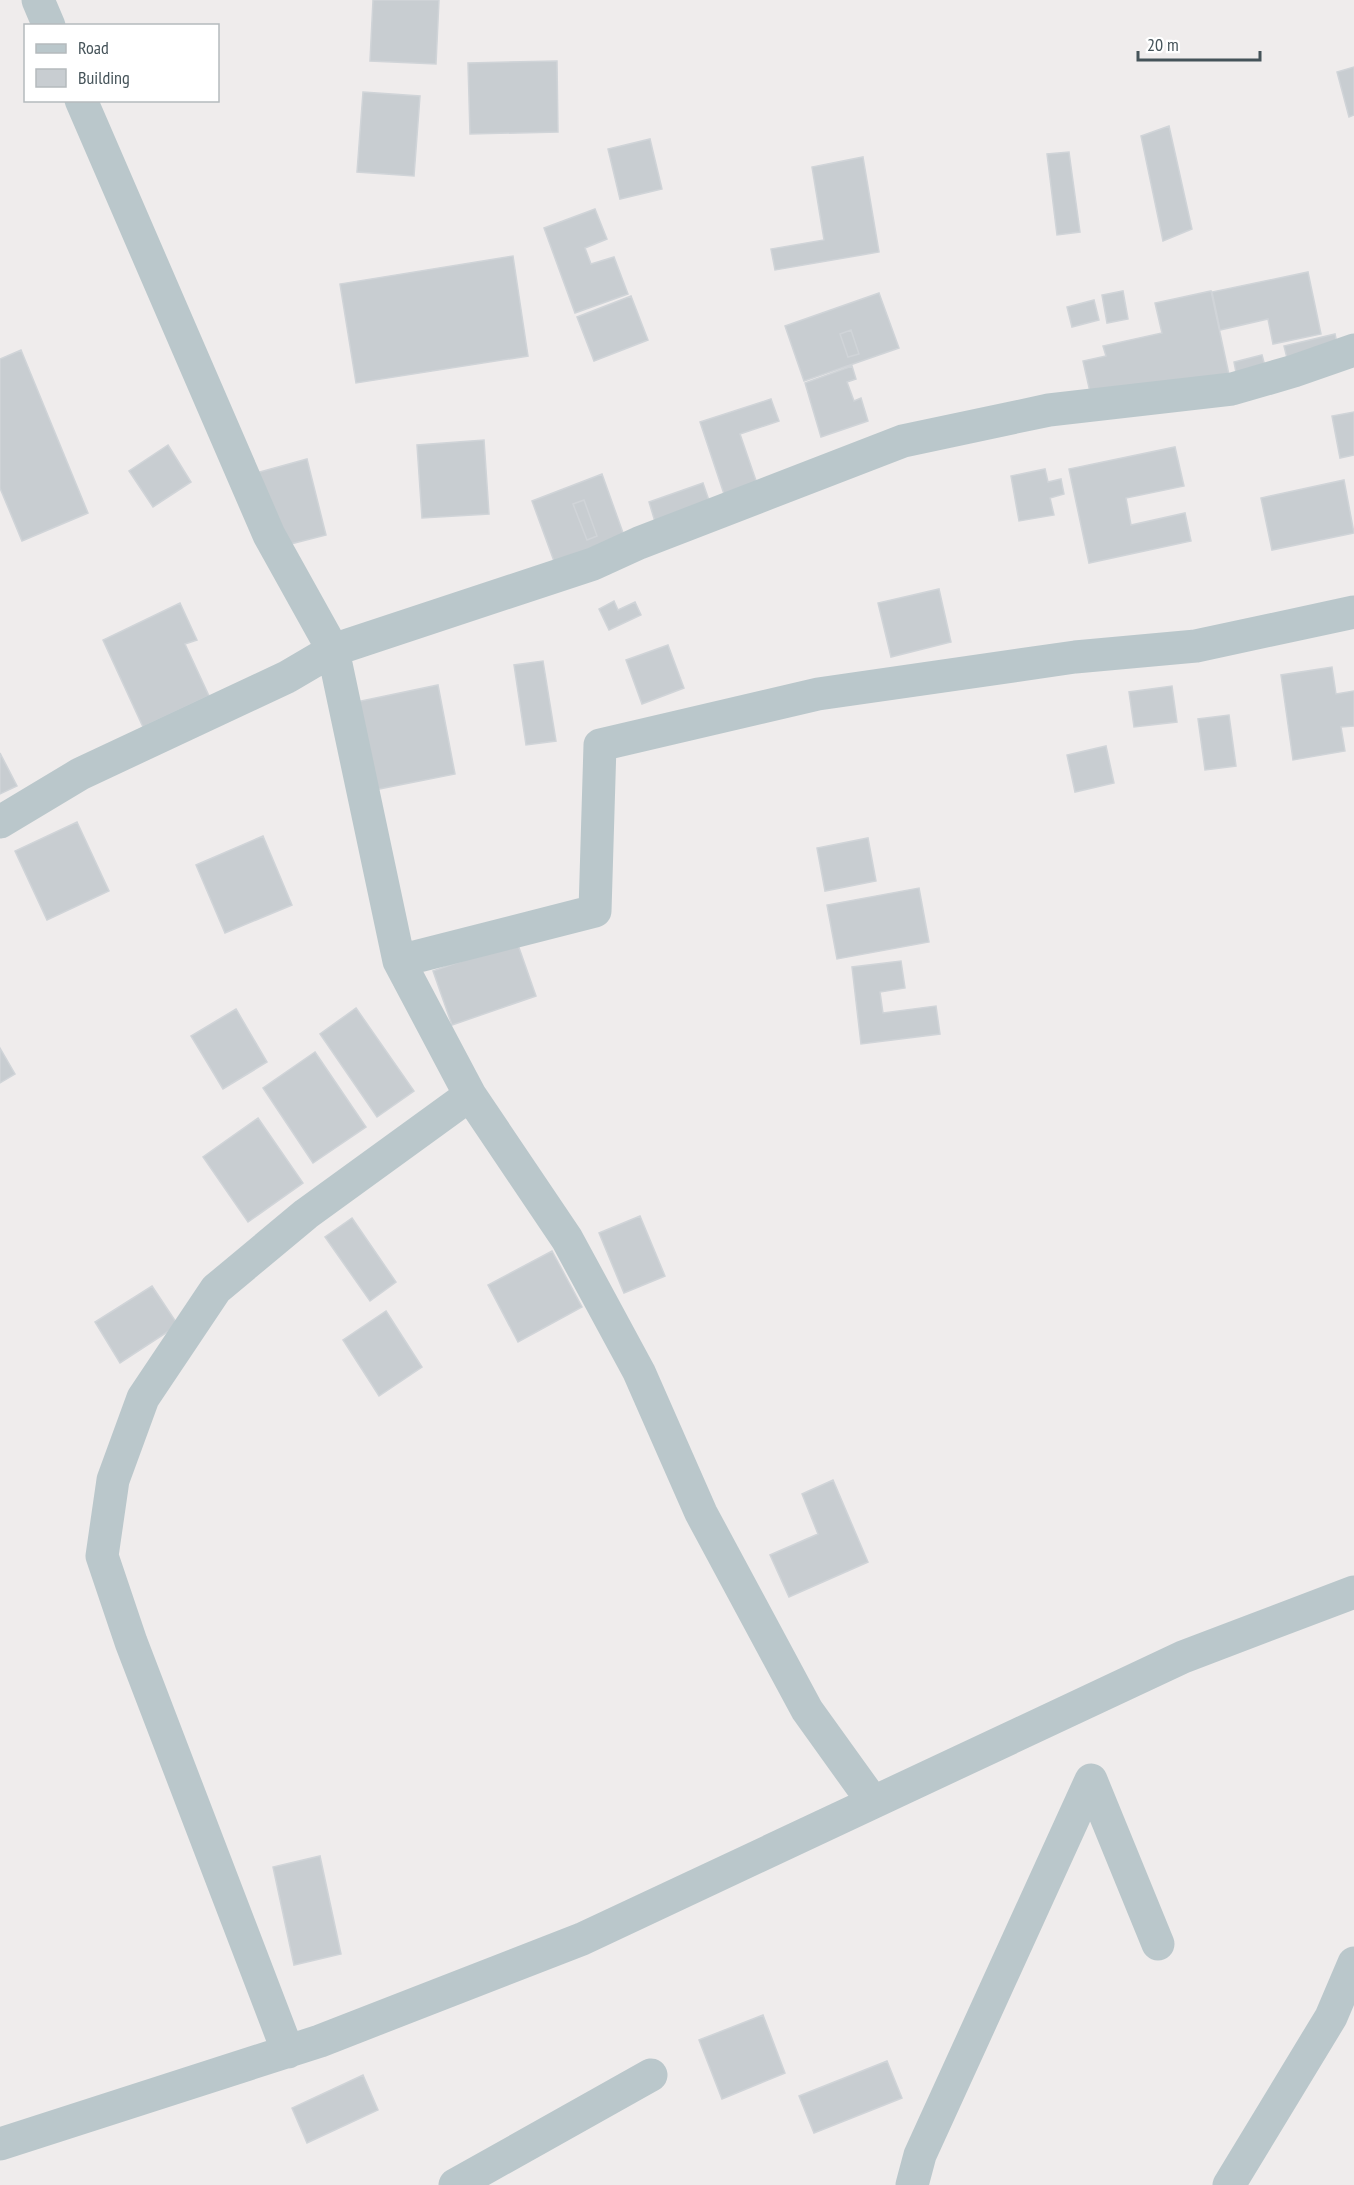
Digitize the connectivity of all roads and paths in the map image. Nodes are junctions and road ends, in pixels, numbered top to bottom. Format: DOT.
graph roads {
  1 [pos="38,0"];
  2 [pos="48,24"];
  3 [pos="82,102"];
  4 [pos="1354,350"];
  5 [pos="1354,612"];
  6 [pos="333,650"];
  7 [pos="0,822"];
  8 [pos="399,961"];
  9 [pos="470,1095"];
  10 [pos="1354,1592"];
  11 [pos="873,1802"];
  12 [pos="1158,1944"];
  13 [pos="1354,1963"];
  14 [pos="1354,1993"];
  15 [pos="1331,2017"];
  16 [pos="288,2052"];
  17 [pos="651,2075"];
  18 [pos="0,2144"];
  19 [pos="455,2185"];
  20 [pos="912,2185"];
  21 [pos="1229,2185"];
  1 -- 2 [label="street"];
  3 -- 6 [label="street"];
  4 -- 6 [label="street"];
  5 -- 8 [label="street"];
  6 -- 7 [label="street"];
  6 -- 8 [label="street"];
  8 -- 9 [label="street"];
  9 -- 11 [label="street"];
  9 -- 16 [label="street"];
  10 -- 11 [label="street"];
  11 -- 16 [label="street"];
  12 -- 20 [label="street"];
  13 -- 15 [label="street"];
  14 -- 15 [label="street"];
  15 -- 21 [label="street"];
  16 -- 18 [label="street"];
  17 -- 19 [label="street"];
}
